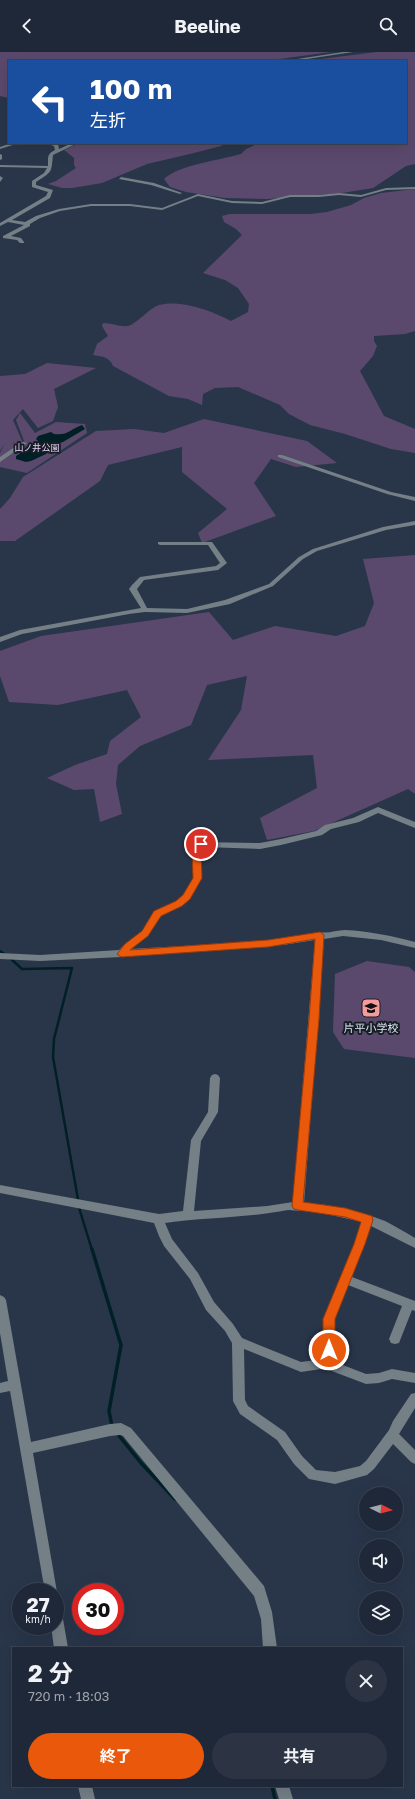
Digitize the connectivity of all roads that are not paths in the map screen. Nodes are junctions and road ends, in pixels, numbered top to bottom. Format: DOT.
graph roads {
  1 [pos="352,52"];
  2 [pos="293,60"];
  3 [pos="14,144"];
  4 [pos="52,144"];
  5 [pos="73,144"];
  6 [pos="0,148"];
  7 [pos="58,150"];
  8 [pos="0,155"];
  9 [pos="0,159"];
  10 [pos="0,166"];
  11 [pos="51,166"];
  12 [pos="0,177"];
  13 [pos="121,178"];
  14 [pos="0,181"];
  15 [pos="415,188"];
  16 [pos="180,193"];
  17 [pos="0,220"];
  18 [pos="8,221"];
  19 [pos="0,225"];
  20 [pos="28,225"];
  21 [pos="3,237"];
  22 [pos="22,242"];
  23 [pos="24,443"];
  24 [pos="280,456"];
  25 [pos="0,460"];
  26 [pos="415,499"];
  27 [pos="415,523"];
  28 [pos="160,543"];
  29 [pos="145,610"];
  30 [pos="0,640"];
  31 [pos="415,825"];
  32 [pos="320,935"];
  33 [pos="415,945"];
  34 [pos="121,954"];
  35 [pos="0,956"];
  36 [pos="215,1078"];
  37 [pos="0,1189"];
  38 [pos="298,1206"];
  39 [pos="188,1215"];
  40 [pos="159,1219"];
  41 [pos="368,1220"];
  42 [pos="415,1243"];
  43 [pos="345,1279"];
  44 [pos="0,1300"];
  45 [pos="412,1305"];
  46 [pos="395,1339"];
  47 [pos="238,1342"];
  48 [pos="329,1365"];
  49 [pos="415,1378"];
  50 [pos="14,1385"];
  51 [pos="0,1388"];
  52 [pos="415,1398"];
  53 [pos="393,1434"];
  54 [pos="26,1449"];
  55 [pos="415,1458"];
  56 [pos="49,1583"];
  57 [pos="59,1635"];
  58 [pos="61,1647"];
  59 [pos="270,1647"];
  60 [pos="85,1787"];
  61 [pos="282,1787"];
  62 [pos="88,1799"];
  63 [pos="286,1799"];
  1 -- 2 [label="street"];
  3 -- 6 [label="street"];
  4 -- 7 [label="street"];
  5 -- 7 [label="street"];
  7 -- 11 [label="street"];
  8 -- 9 [label="street"];
  10 -- 11 [label="street"];
  11 -- 18 [label="street"];
  12 -- 14 [label="street"];
  13 -- 16 [label="street"];
  15 -- 18 [label="street"];
  17 -- 18 [label="street"];
  18 -- 19 [label="street"];
  20 -- 21 [label="street"];
  21 -- 22 [label="street"];
  23 -- 25 [label="street"];
  24 -- 26 [label="street"];
  27 -- 29 [label="street"];
  28 -- 29 [label="street"];
  29 -- 30 [label="street"];
  31 -- 34 [label="street"];
  32 -- 33 [label="street"];
  32 -- 34 [label="street"];
  32 -- 38 [label="street"];
  34 -- 35 [label="street"];
  36 -- 39 [label="street"];
  37 -- 40 [label="street"];
  38 -- 39 [label="street"];
  38 -- 41 [label="street"];
  39 -- 40 [label="street"];
  40 -- 47 [label="street"];
  41 -- 42 [label="street"];
  41 -- 43 [label="street"];
  43 -- 45 [label="street"];
  43 -- 48 [label="street"];
  44 -- 50 [label="street"];
  45 -- 46 [label="street"];
  47 -- 48 [label="street"];
  47 -- 53 [label="street"];
  48 -- 49 [label="street"];
  50 -- 51 [label="street"];
  50 -- 54 [label="street"];
  52 -- 53 [label="street"];
  53 -- 55 [label="street"];
  54 -- 56 [label="street"];
  54 -- 59 [label="street"];
  57 -- 58 [label="street"];
  60 -- 62 [label="street"];
  61 -- 63 [label="street"];
}
